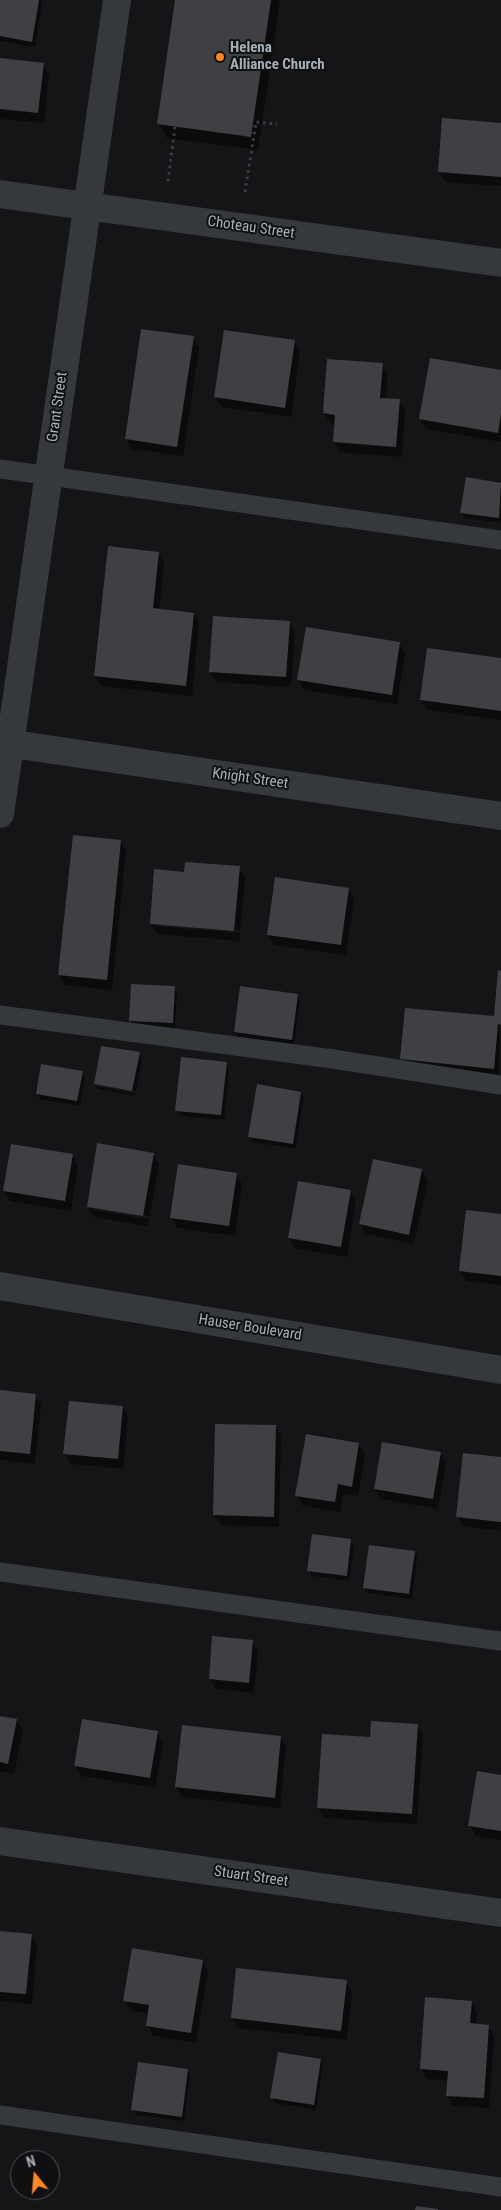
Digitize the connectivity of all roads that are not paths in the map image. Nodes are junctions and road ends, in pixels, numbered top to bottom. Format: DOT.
graph roads {
  1 [pos="116,0"];
  2 [pos="0,194"];
  3 [pos="87,206"];
  4 [pos="501,262"];
  5 [pos="0,469"];
  6 [pos="48,476"];
  7 [pos="501,540"];
  8 [pos="5,743"];
  9 [pos="0,814"];
  10 [pos="501,816"];
  11 [pos="0,1015"];
  12 [pos="501,1085"];
  13 [pos="0,1286"];
  14 [pos="501,1370"];
  15 [pos="0,1572"];
  16 [pos="501,1640"];
  17 [pos="0,1842"];
  18 [pos="501,1913"];
  19 [pos="0,2115"];
  20 [pos="501,2187"];
  1 -- 3 [label="street, Grant Street"];
  2 -- 3 [label="street, Choteau Street"];
  3 -- 4 [label="street, Choteau Street"];
  3 -- 6 [label="street, Grant Street"];
  5 -- 6 [label="lane"];
  6 -- 7 [label="lane"];
  6 -- 8 [label="street, Grant Street"];
  8 -- 9 [label="street, Grant Street"];
  8 -- 10 [label="street, Knight Street"];
  11 -- 12 [label="lane"];
  13 -- 14 [label="street, Hauser Boulevard"];
  15 -- 16 [label="lane"];
  17 -- 18 [label="street, Stuart Street"];
  19 -- 20 [label="lane"];
}
